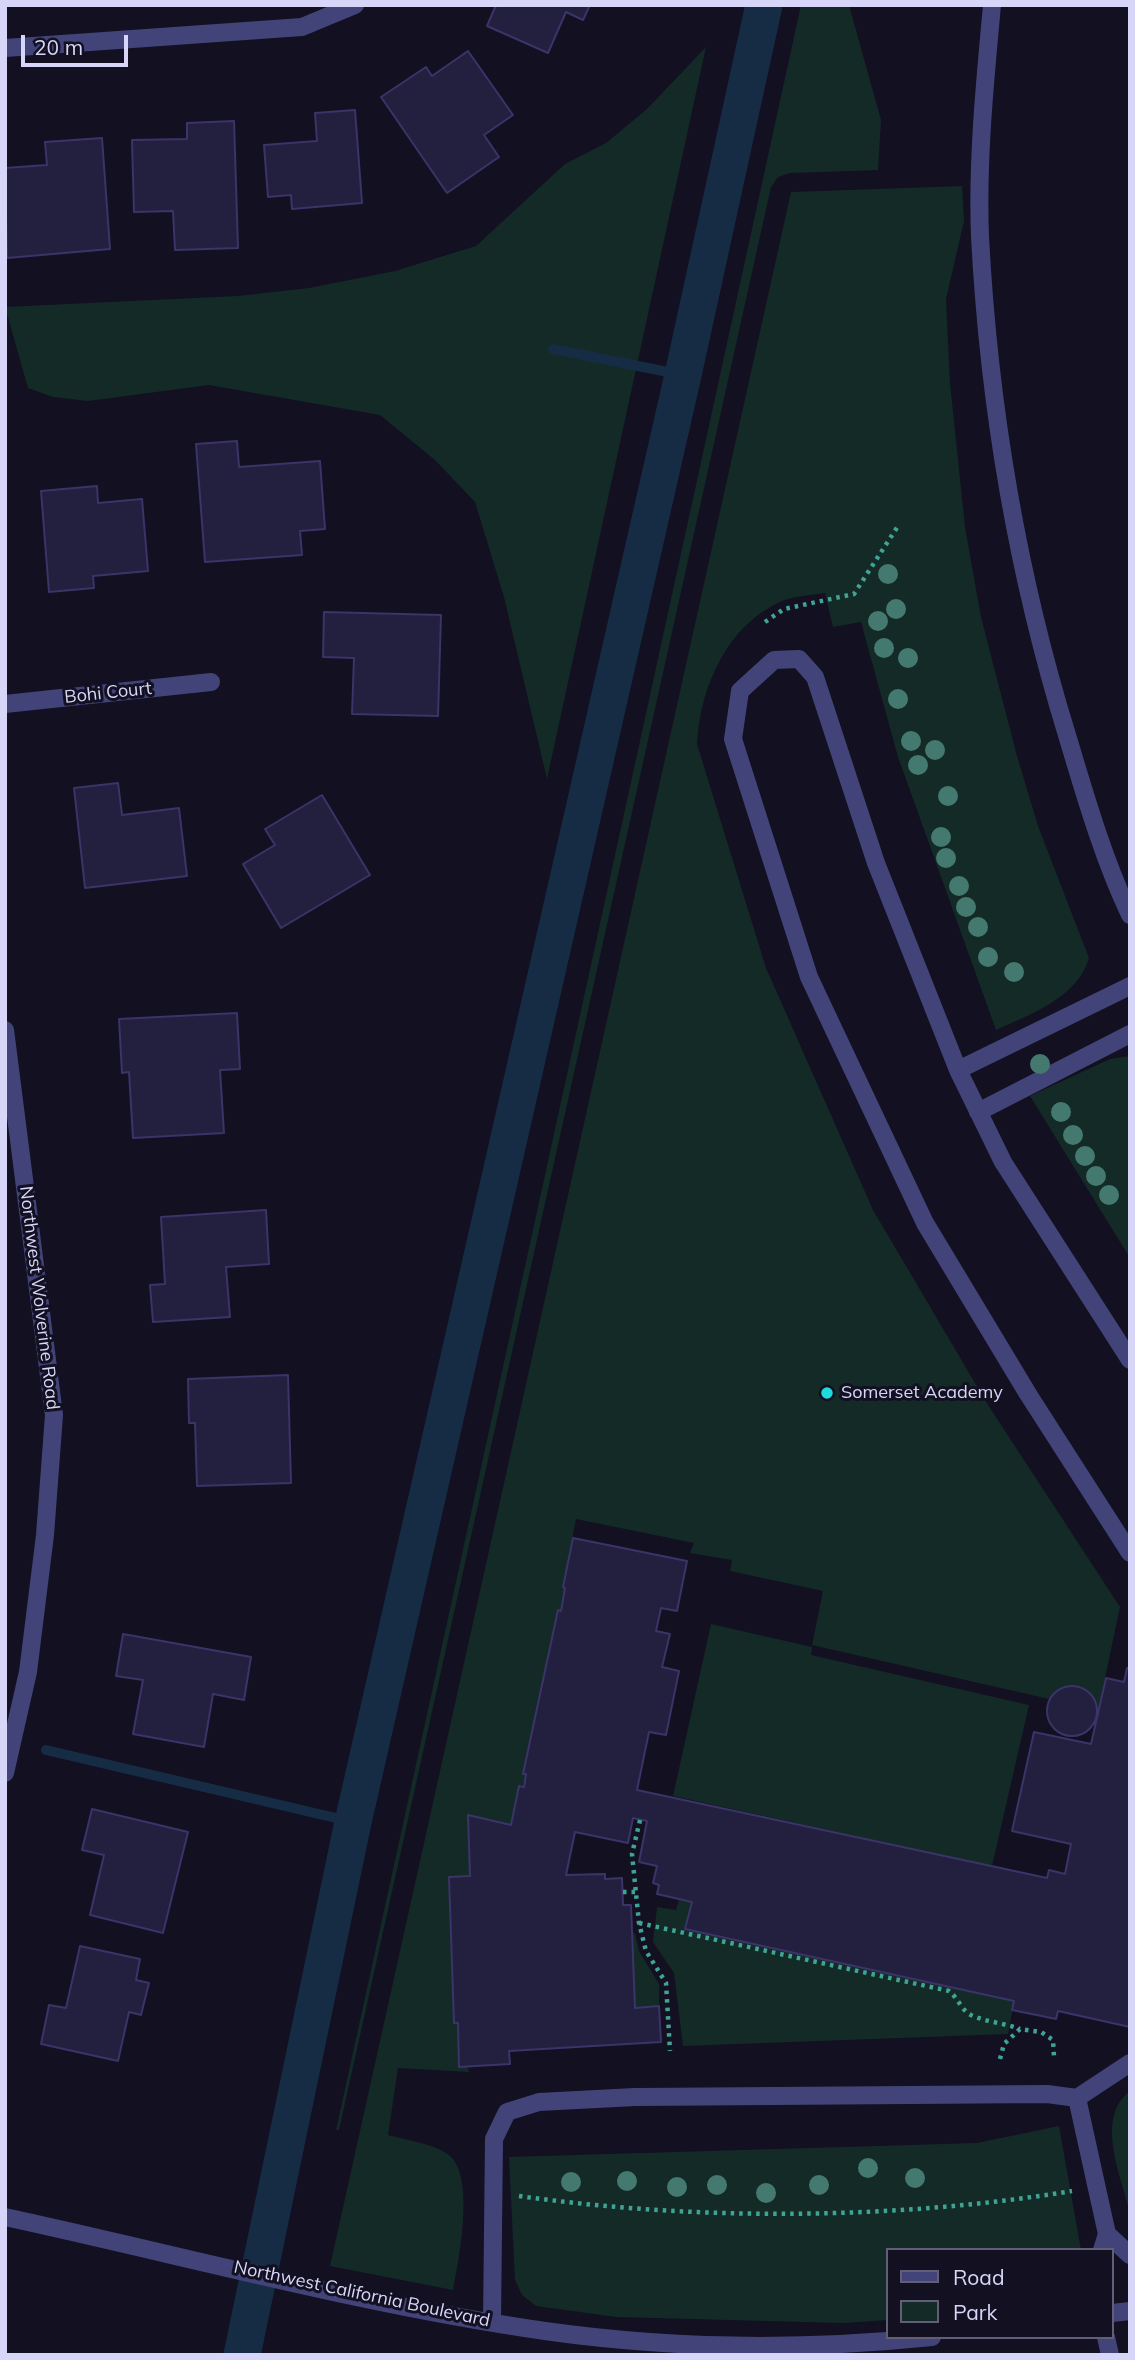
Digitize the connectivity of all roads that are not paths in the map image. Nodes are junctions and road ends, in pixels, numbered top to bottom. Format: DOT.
graph roads {
  1 [pos="355,5"];
  2 [pos="992,5"];
  3 [pos="5,48"];
  4 [pos="211,682"];
  5 [pos="5,704"];
  6 [pos="1130,915"];
  7 [pos="1130,986"];
  8 [pos="5,1030"];
  9 [pos="1130,1034"];
  10 [pos="958,1070"];
  11 [pos="978,1112"];
  12 [pos="1130,1360"];
  13 [pos="1130,1553"];
  14 [pos="5,1773"];
  15 [pos="1130,2063"];
  16 [pos="1077,2098"];
  17 [pos="5,2217"];
  18 [pos="1105,2242"];
  19 [pos="1130,2255"];
  20 [pos="492,2321"];
  21 [pos="894,2339"];
  1 -- 3 [label="street"];
  2 -- 6 [label="street"];
  4 -- 5 [label="street, Bohi Court"];
  7 -- 10 [label="street"];
  8 -- 14 [label="street, Northwest Wolverine Road"];
  9 -- 11 [label="street"];
  10 -- 11 [label="street"];
  10 -- 13 [label="street"];
  11 -- 12 [label="street"];
  15 -- 16 [label="street"];
  16 -- 18 [label="street"];
  16 -- 20 [label="street"];
  17 -- 20 [label="street, Northwest California Boulevard"];
  18 -- 19 [label="street"];
  20 -- 21 [label="street, Northwest California Boulevard"];
}
